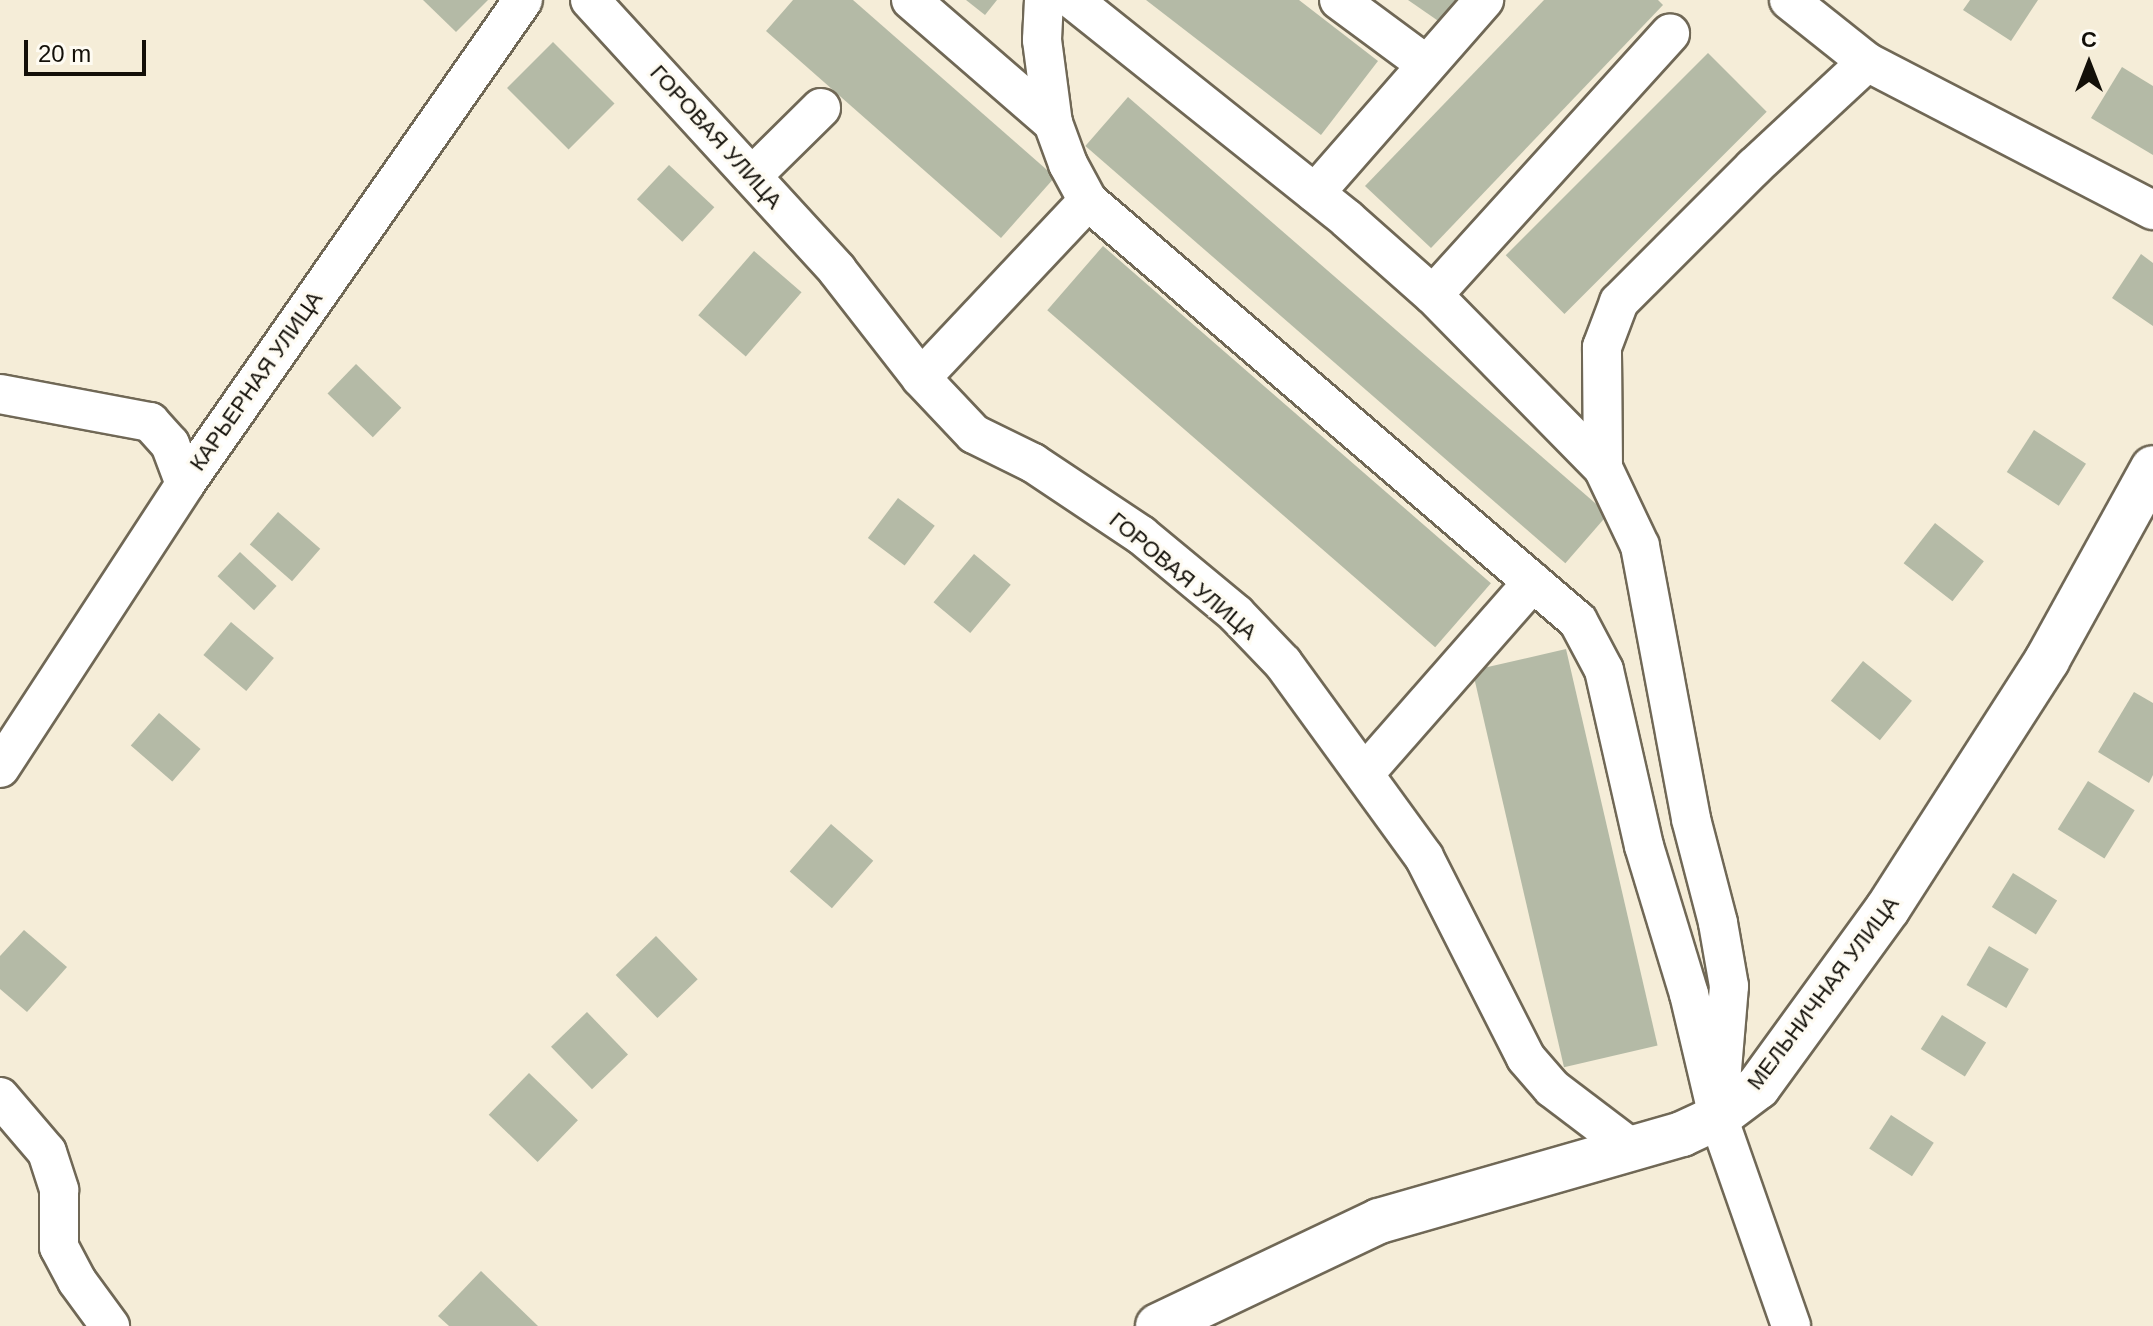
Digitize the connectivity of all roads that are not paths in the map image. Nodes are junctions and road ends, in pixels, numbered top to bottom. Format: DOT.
graph roads {
  1 [pos="523,0"];
  2 [pos="590,0"];
  3 [pos="911,0"];
  4 [pos="1044,0"];
  5 [pos="1073,0"];
  6 [pos="1339,0"];
  7 [pos="1484,0"];
  8 [pos="1789,0"];
  9 [pos="1670,34"];
  10 [pos="1867,62"];
  11 [pos="1427,65"];
  12 [pos="821,108"];
  13 [pos="1053,123"];
  14 [pos="752,176"];
  15 [pos="1315,193"];
  16 [pos="1088,201"];
  17 [pos="2153,210"];
  18 [pos="1433,295"];
  19 [pos="921,378"];
  20 [pos="0,394"];
  21 [pos="1603,468"];
  22 [pos="2153,468"];
  23 [pos="185,484"];
  24 [pos="1533,582"];
  25 [pos="0,768"];
  26 [pos="1365,773"];
  27 [pos="0,1097"];
  28 [pos="1718,1117"];
  29 [pos="1631,1148"];
  30 [pos="110,1326"];
  31 [pos="1158,1326"];
  32 [pos="1791,1326"];
  1 -- 23 [label="lane, КАРЬЕРНАЯ УЛИЦА"];
  2 -- 14 [label="lane, ГОРОВАЯ УЛИЦА"];
  3 -- 13 [label="lane"];
  4 -- 13 [label="lane"];
  5 -- 15 [label="lane"];
  6 -- 11 [label="lane"];
  7 -- 11 [label="lane"];
  8 -- 10 [label="lane"];
  9 -- 18 [label="lane"];
  10 -- 17 [label="lane"];
  10 -- 21 [label="lane"];
  11 -- 15 [label="lane"];
  12 -- 14 [label="lane"];
  13 -- 16 [label="lane"];
  14 -- 19 [label="lane, ГОРОВАЯ УЛИЦА"];
  15 -- 18 [label="lane"];
  16 -- 19 [label="lane"];
  16 -- 24 [label="lane"];
  18 -- 21 [label="lane"];
  19 -- 26 [label="lane, ГОРОВАЯ УЛИЦА"];
  20 -- 23 [label="lane"];
  21 -- 28 [label="lane"];
  22 -- 28 [label="main road, МЕЛЬНИЧНАЯ УЛИЦА"];
  23 -- 25 [label="lane, КАРЬЕРНАЯ УЛИЦА"];
  24 -- 26 [label="lane"];
  24 -- 28 [label="lane"];
  26 -- 29 [label="lane, ГОРОВАЯ УЛИЦА"];
  27 -- 30 [label="lane"];
  28 -- 29 [label="main road, МЕЛЬНИЧНАЯ УЛИЦА"];
  28 -- 32 [label="lane"];
  29 -- 31 [label="main road, МЕЛЬНИЧНАЯ УЛИЦА"];
}
